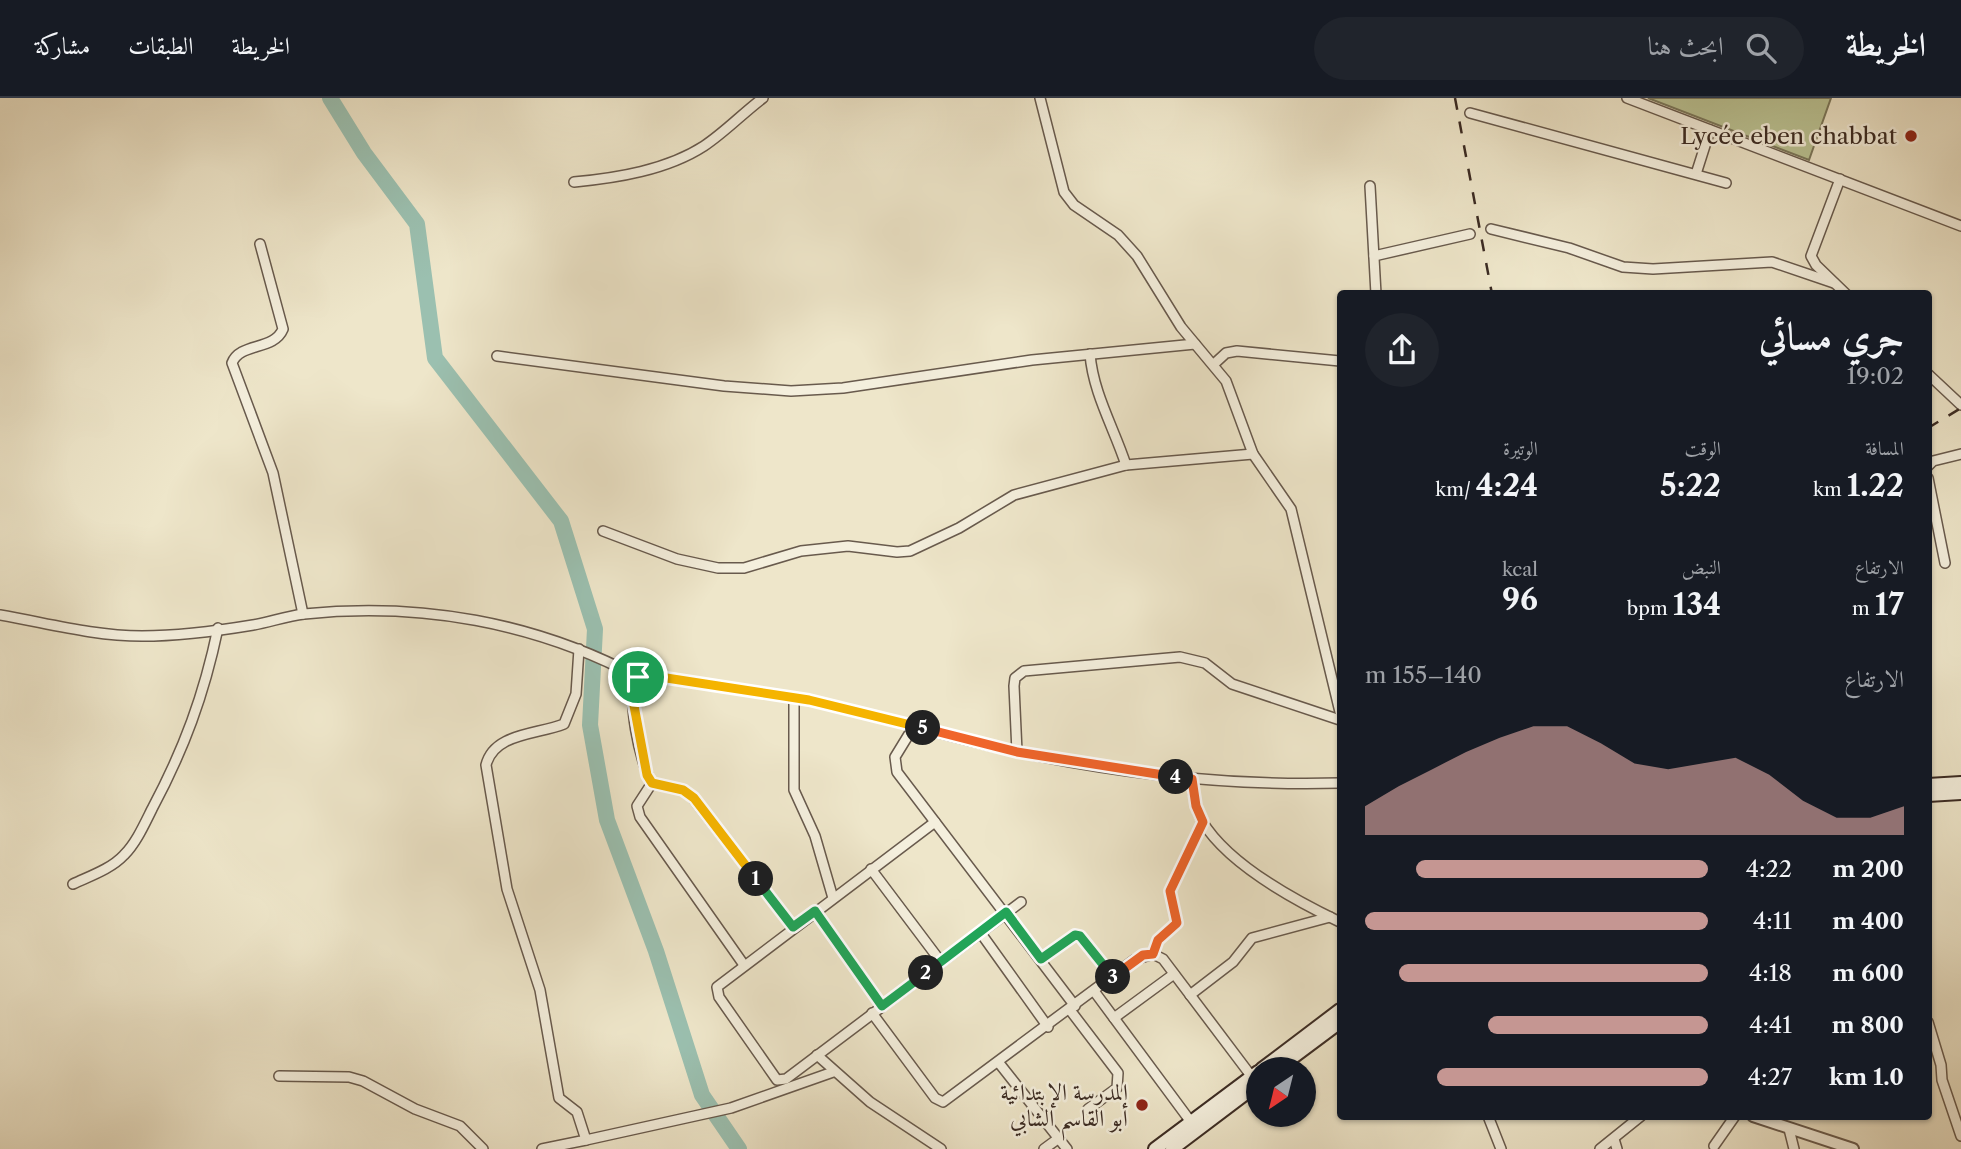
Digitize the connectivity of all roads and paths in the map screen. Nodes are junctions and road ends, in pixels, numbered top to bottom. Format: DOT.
graph roads {
  1 [pos="763,98"];
  2 [pos="1041,98"];
  3 [pos="1627,98"];
  4 [pos="1469,113"];
  5 [pos="1710,130"];
  6 [pos="1696,174"];
  7 [pos="1840,179"];
  8 [pos="574,182"];
  9 [pos="1726,183"];
  10 [pos="1370,186"];
  11 [pos="1961,226"];
  12 [pos="1490,229"];
  13 [pos="1470,234"];
  14 [pos="260,244"];
  15 [pos="1374,256"];
  16 [pos="1835,283"];
  17 [pos="1376,290"];
  18 [pos="1842,290"];
  19 [pos="1195,344"];
  20 [pos="1090,354"];
  21 [pos="497,356"];
  22 [pos="1337,361"];
  23 [pos="1214,364"];
  24 [pos="1932,378"];
  25 [pos="1961,405"];
  26 [pos="1253,454"];
  27 [pos="1961,454"];
  28 [pos="1932,462"];
  29 [pos="1126,465"];
  30 [pos="1932,498"];
  31 [pos="603,531"];
  32 [pos="1945,562"];
  33 [pos="303,614"];
  34 [pos="0,615"];
  35 [pos="218,628"];
  36 [pos="579,649"];
  37 [pos="638,677"];
  38 [pos="1337,696"];
  39 [pos="794,698"];
  40 [pos="1337,719"];
  41 [pos="914,726"];
  42 [pos="1017,752"];
  43 [pos="1192,779"];
  44 [pos="652,783"];
  45 [pos="1337,783"];
  46 [pos="1961,783"];
  47 [pos="1932,785"];
  48 [pos="1961,793"];
  49 [pos="1932,795"];
  50 [pos="935,822"];
  51 [pos="1203,822"];
  52 [pos="871,869"];
  53 [pos="73,884"];
  54 [pos="833,898"];
  55 [pos="1021,902"];
  56 [pos="815,911"];
  57 [pos="1006,912"];
  58 [pos="1331,917"];
  59 [pos="1337,920"];
  60 [pos="793,927"];
  61 [pos="980,932"];
  62 [pos="1153,954"];
  63 [pos="1041,959"];
  64 [pos="941,962"];
  65 [pos="744,965"];
  66 [pos="1174,974"];
  67 [pos="1112,977"];
  68 [pos="1094,991"];
  69 [pos="1190,995"];
  70 [pos="882,1006"];
  71 [pos="1072,1008"];
  72 [pos="1337,1012"];
  73 [pos="872,1013"];
  74 [pos="1114,1018"];
  75 [pos="1337,1024"];
  76 [pos="1048,1027"];
  77 [pos="1932,1035"];
  78 [pos="817,1055"];
  79 [pos="1280,1057"];
  80 [pos="1293,1057"];
  81 [pos="1246,1062"];
  82 [pos="999,1063"];
  83 [pos="833,1072"];
  84 [pos="279,1076"];
  85 [pos="1246,1083"];
  86 [pos="1246,1085"];
  87 [pos="1088,1109"];
  88 [pos="1490,1120"];
  89 [pos="1637,1120"];
  90 [pos="1732,1120"];
  91 [pos="1765,1120"];
  92 [pos="1959,1120"];
  93 [pos="1191,1122"];
  94 [pos="1789,1129"];
  95 [pos="1961,1136"];
  96 [pos="1059,1138"];
  97 [pos="1614,1139"];
  98 [pos="586,1140"];
  99 [pos="1714,1146"];
  100 [pos="483,1149"];
  101 [pos="542,1149"];
  102 [pos="942,1149"];
  103 [pos="1044,1149"];
  104 [pos="1067,1149"];
  105 [pos="1155,1149"];
  106 [pos="1172,1149"];
  107 [pos="1501,1149"];
  108 [pos="1600,1149"];
  109 [pos="1617,1149"];
  110 [pos="1794,1149"];
  111 [pos="1853,1149"];
  1 -- 8 [label="street"];
  2 -- 19 [label="street"];
  3 -- 5 [label="street"];
  4 -- 6 [label="street"];
  5 -- 6 [label="street"];
  5 -- 7 [label="street"];
  6 -- 9 [label="street"];
  7 -- 11 [label="street"];
  7 -- 16 [label="street"];
  10 -- 15 [label="street"];
  12 -- 16 [label="street"];
  13 -- 15 [label="street"];
  14 -- 33 [label="street"];
  15 -- 17 [label="street"];
  16 -- 18 [label="street"];
  19 -- 20 [label="street"];
  19 -- 23 [label="street"];
  20 -- 21 [label="street"];
  20 -- 29 [label="street"];
  22 -- 23 [label="street"];
  23 -- 26 [label="street"];
  24 -- 25 [label="street"];
  26 -- 29 [label="street"];
  26 -- 38 [label="street"];
  27 -- 28 [label="street"];
  29 -- 31 [label="street"];
  30 -- 32 [label="street"];
  33 -- 35 [label="street"];
  33 -- 36 [label="street"];
  34 -- 35 [label="street"];
  35 -- 53 [label="street"];
  36 -- 37 [label="street"];
  36 -- 98 [label="street"];
  37 -- 39 [label="street"];
  37 -- 44 [label="street"];
  39 -- 41 [label="street"];
  39 -- 54 [label="street"];
  40 -- 42 [label="street"];
  41 -- 42 [label="street"];
  41 -- 50 [label="street"];
  42 -- 43 [label="street"];
  43 -- 45 [label="street"];
  43 -- 51 [label="street"];
  44 -- 60 [label="street"];
  44 -- 65 [label="street"];
  46 -- 47 [label="main road"];
  48 -- 49 [label="main road"];
  50 -- 52 [label="street"];
  50 -- 57 [label="street"];
  51 -- 58 [label="street"];
  51 -- 62 [label="street"];
  52 -- 54 [label="street"];
  52 -- 64 [label="street"];
  54 -- 56 [label="street"];
  55 -- 57 [label="street"];
  56 -- 60 [label="street"];
  56 -- 70 [label="street"];
  57 -- 61 [label="street"];
  57 -- 63 [label="street"];
  58 -- 59 [label="street"];
  58 -- 69 [label="street"];
  60 -- 65 [label="street"];
  61 -- 64 [label="street"];
  61 -- 76 [label="street"];
  62 -- 66 [label="street"];
  62 -- 67 [label="street"];
  63 -- 67 [label="street"];
  63 -- 71 [label="street"];
  64 -- 70 [label="street"];
  65 -- 78 [label="street"];
  66 -- 69 [label="street"];
  66 -- 74 [label="street"];
  67 -- 68 [label="street"];
  68 -- 71 [label="street"];
  68 -- 74 [label="street"];
  69 -- 81 [label="street"];
  70 -- 73 [label="street"];
  71 -- 76 [label="street"];
  71 -- 87 [label="street"];
  72 -- 79 [label="main road"];
  73 -- 78 [label="street"];
  73 -- 82 [label="street"];
  74 -- 93 [label="street"];
  75 -- 80 [label="main road"];
  76 -- 82 [label="street"];
  77 -- 92 [label="street"];
  78 -- 83 [label="street"];
  82 -- 96 [label="street"];
  83 -- 98 [label="street"];
  83 -- 102 [label="street"];
  84 -- 100 [label="street"];
  85 -- 93 [label="main road"];
  86 -- 106 [label="main road"];
  88 -- 107 [label="street"];
  89 -- 97 [label="street"];
  90 -- 99 [label="street"];
  91 -- 94 [label="street"];
  92 -- 95 [label="street"];
  93 -- 105 [label="main road"];
  94 -- 110 [label="street"];
  94 -- 111 [label="street"];
  96 -- 103 [label="street"];
  96 -- 104 [label="street"];
  97 -- 108 [label="street"];
  97 -- 109 [label="street"];
  98 -- 101 [label="street"];
}
